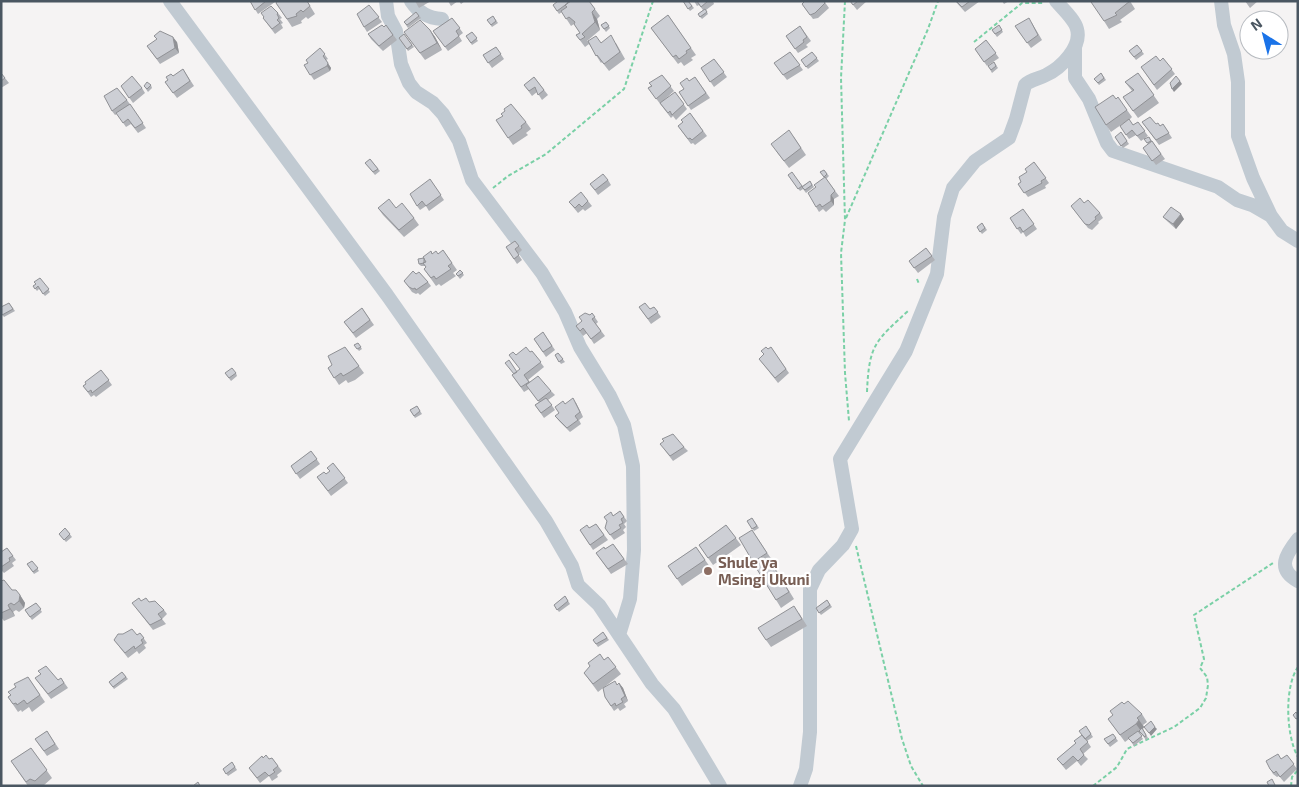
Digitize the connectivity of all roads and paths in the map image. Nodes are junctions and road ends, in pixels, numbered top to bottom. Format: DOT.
graph roads {
  1 [pos="170,1"];
  2 [pos="386,1"];
  3 [pos="411,1"];
  4 [pos="653,1"];
  5 [pos="845,1"];
  6 [pos="938,1"];
  7 [pos="1221,1"];
  8 [pos="1058,2"];
  9 [pos="442,19"];
  10 [pos="974,42"];
  11 [pos="1076,45"];
  12 [pos="483,195"];
  13 [pos="1272,216"];
  14 [pos="845,220"];
  15 [pos="1298,241"];
  16 [pos="917,279"];
  17 [pos="922,291"];
  18 [pos="914,304"];
  19 [pos="867,398"];
  20 [pos="849,421"];
  21 [pos="852,529"];
  22 [pos="1298,539"];
  23 [pos="1286,555"];
  24 [pos="1298,581"];
  25 [pos="619,635"];
  26 [pos="1298,667"];
  27 [pos="1298,757"];
  28 [pos="1298,770"];
  29 [pos="720,786"];
  30 [pos="800,786"];
  31 [pos="923,786"];
  32 [pos="1093,786"];
  33 [pos="1291,786"];
  1 -- 25 [label="street"];
  2 -- 12 [label="street"];
  3 -- 9 [label="street"];
  4 -- 12 [label="path"];
  5 -- 14 [label="path"];
  6 -- 14 [label="path"];
  7 -- 13 [label="street"];
  8 -- 10 [label="path"];
  8 -- 11 [label="street"];
  11 -- 13 [label="street"];
  11 -- 21 [label="street"];
  12 -- 25 [label="street"];
  13 -- 15 [label="street"];
  14 -- 20 [label="path"];
  16 -- 17 [label="path"];
  18 -- 19 [label="path"];
  21 -- 30 [label="street"];
  21 -- 31 [label="path"];
  22 -- 23 [label="street"];
  23 -- 24 [label="street"];
  23 -- 32 [label="path"];
  25 -- 29 [label="street"];
  26 -- 27 [label="path"];
  28 -- 33 [label="path"];
}
